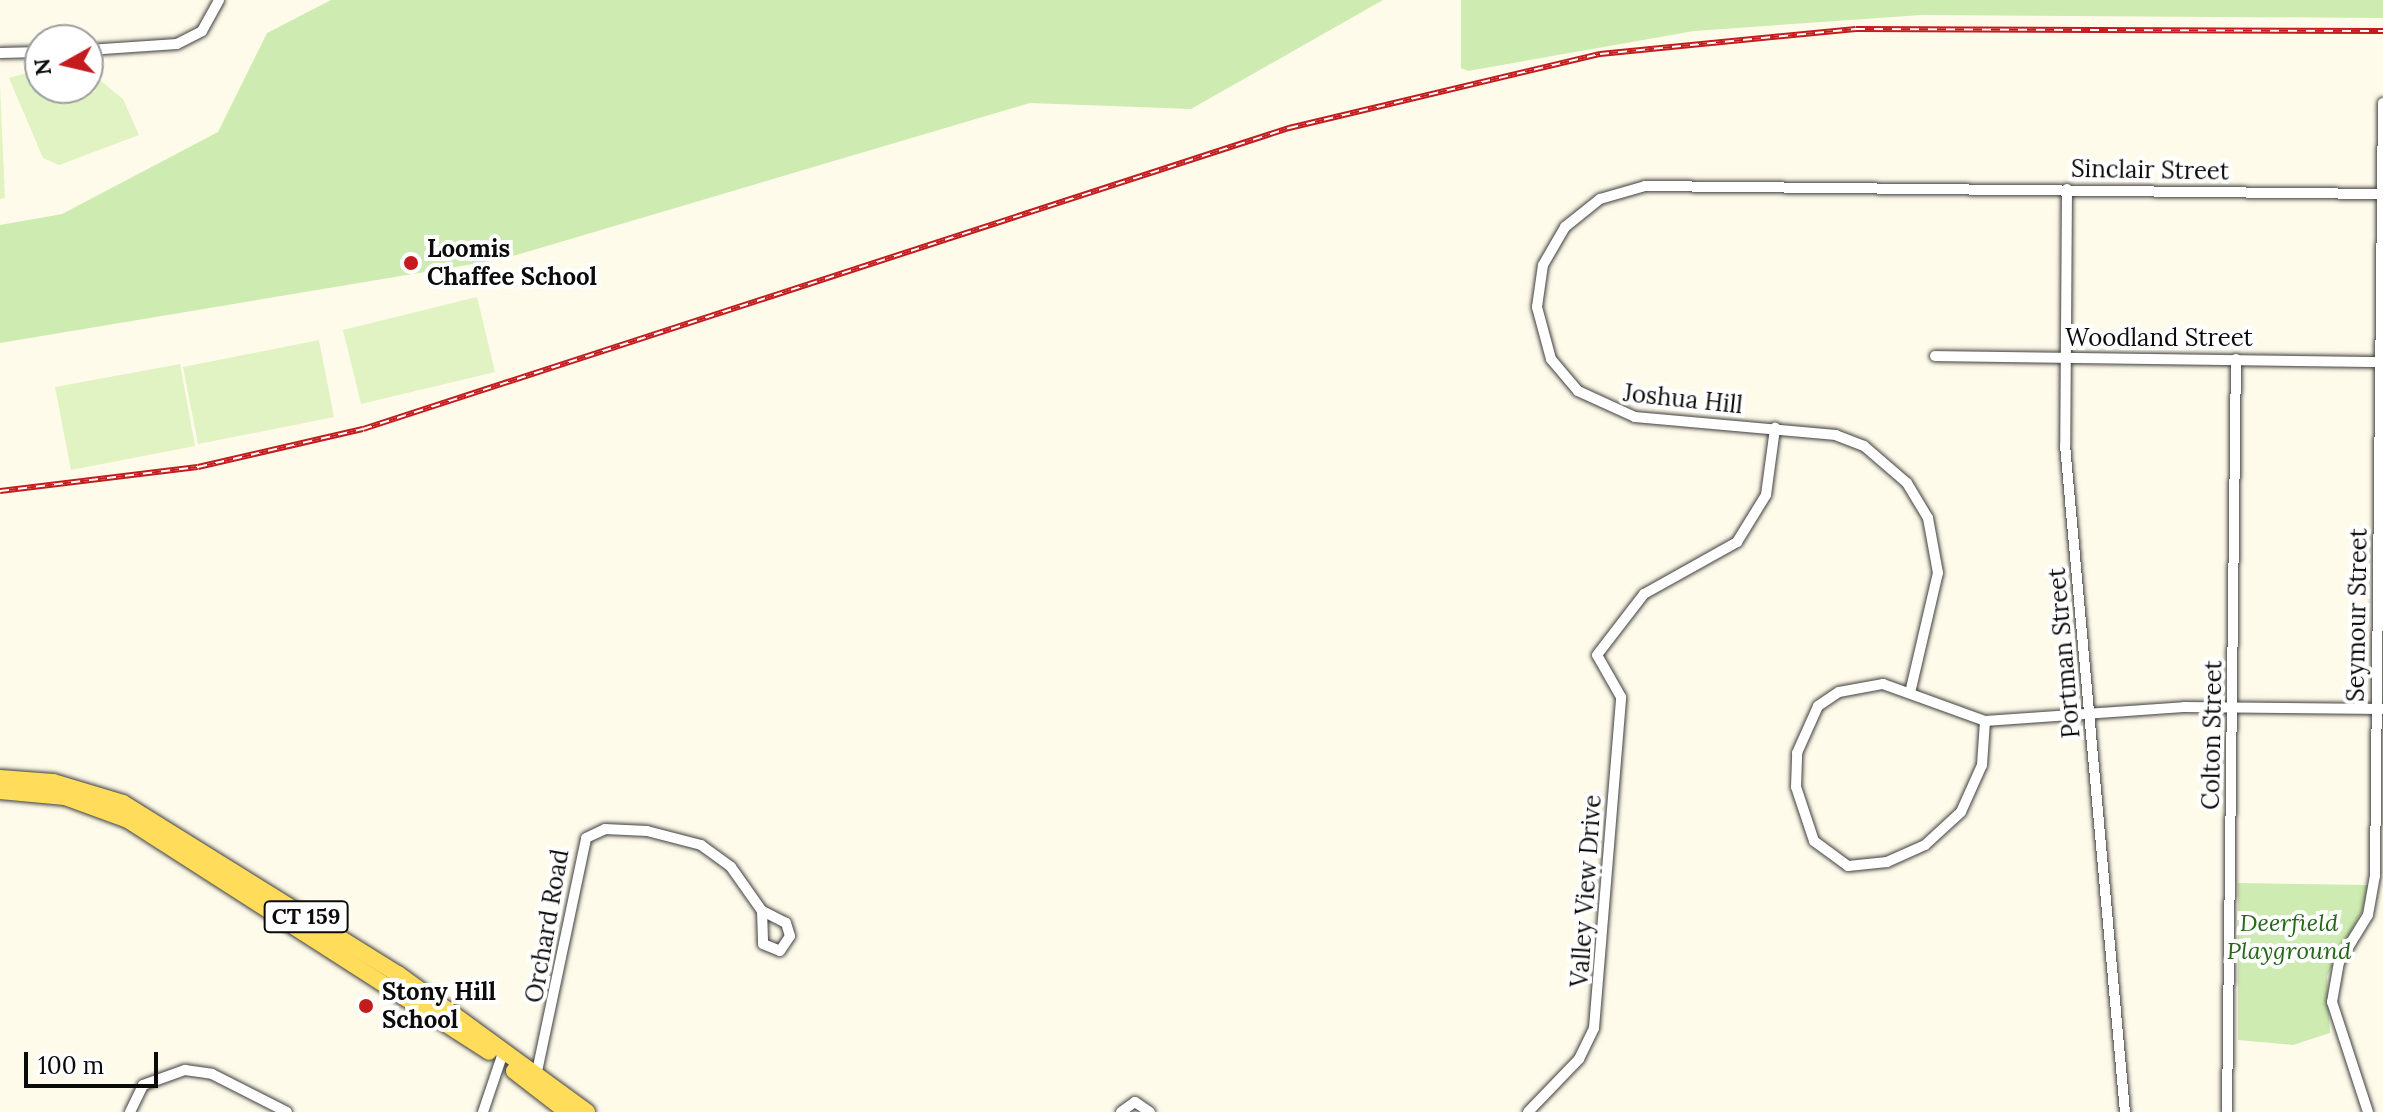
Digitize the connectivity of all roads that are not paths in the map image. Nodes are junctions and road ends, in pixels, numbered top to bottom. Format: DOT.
graph roads {
  1 [pos="219,0"];
  2 [pos="104,49"];
  3 [pos="24,52"];
  4 [pos="0,53"];
  5 [pos="2383,103"];
  6 [pos="1917,189"];
  7 [pos="2067,189"];
  8 [pos="2381,194"];
  9 [pos="1935,356"];
  10 [pos="2064,357"];
  11 [pos="2236,359"];
  12 [pos="2382,362"];
  13 [pos="1775,428"];
  14 [pos="1910,693"];
  15 [pos="2232,708"];
  16 [pos="2379,709"];
  17 [pos="2089,713"];
  18 [pos="1985,721"];
  19 [pos="0,778"];
  20 [pos="0,791"];
  21 [pos="762,911"];
  22 [pos="502,1055"];
  23 [pos="535,1081"];
  24 [pos="130,1112"];
  25 [pos="287,1112"];
  26 [pos="483,1112"];
  27 [pos="567,1112"];
  28 [pos="587,1112"];
  29 [pos="1121,1112"];
  30 [pos="1150,1112"];
  31 [pos="1528,1112"];
  32 [pos="2125,1112"];
  33 [pos="2227,1112"];
  34 [pos="2368,1112"];
  1 -- 2 [label="street"];
  3 -- 4 [label="street"];
  5 -- 8 [label="street, Seymour Street"];
  6 -- 7 [label="street, Sinclair Street"];
  6 -- 13 [label="street, Joshua Hill"];
  7 -- 8 [label="street, Sinclair Street"];
  7 -- 10 [label="street, Portman Street"];
  8 -- 12 [label="street, Seymour Street"];
  9 -- 10 [label="street, Woodland Street"];
  10 -- 11 [label="street, Woodland Street"];
  10 -- 17 [label="street, Portman Street"];
  11 -- 12 [label="street, Woodland Street"];
  11 -- 15 [label="street, Colton Street"];
  12 -- 16 [label="street, Seymour Street"];
  13 -- 14 [label="street, Joshua Hill"];
  13 -- 31 [label="street, Valley View Drive"];
  14 -- 18 [label="street"];
  14 -- 18 [label="street"];
  15 -- 16 [label="street"];
  15 -- 17 [label="street"];
  15 -- 33 [label="street, Colton Street"];
  16 -- 34 [label="street, Seymour Street"];
  17 -- 18 [label="street"];
  17 -- 32 [label="street, Portman Street"];
  19 -- 22 [label="main road, CT 159"];
  20 -- 22 [label="main road, CT 159"];
  21 -- 23 [label="street, Orchard Road"];
  22 -- 23 [label="main road, CT 159"];
  22 -- 26 [label="street"];
  23 -- 27 [label="main road, CT 159"];
  23 -- 28 [label="main road, CT 159"];
  24 -- 25 [label="street"];
  29 -- 30 [label="street"];
}
